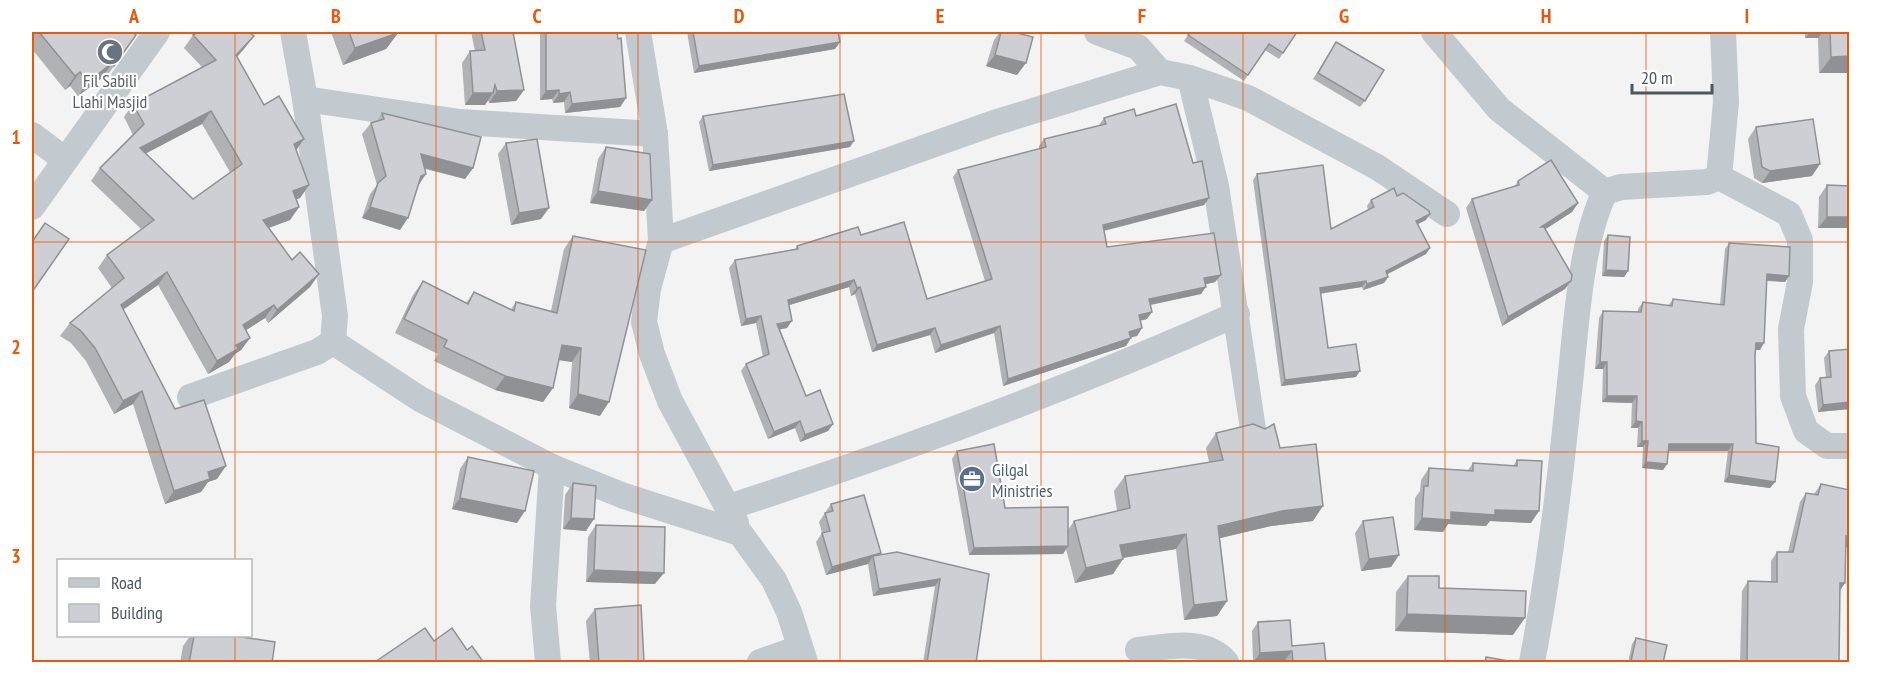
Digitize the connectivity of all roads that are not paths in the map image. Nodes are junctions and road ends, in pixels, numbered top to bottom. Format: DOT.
graph roads {
  1 [pos="157,32"];
  2 [pos="293,32"];
  3 [pos="638,32"];
  4 [pos="1098,32"];
  5 [pos="1434,32"];
  6 [pos="1723,32"];
  7 [pos="1160,72"];
  8 [pos="1190,78"];
  9 [pos="305,99"];
  10 [pos="654,134"];
  11 [pos="32,135"];
  12 [pos="64,159"];
  13 [pos="1719,177"];
  14 [pos="1605,192"];
  15 [pos="32,207"];
  16 [pos="1447,214"];
  17 [pos="661,241"];
  18 [pos="1237,314"];
  19 [pos="333,342"];
  20 [pos="190,397"];
  21 [pos="1253,429"];
  22 [pos="1850,446"];
  23 [pos="552,467"];
  24 [pos="729,507"];
  25 [pos="740,533"];
  26 [pos="1137,650"];
  27 [pos="803,655"];
  28 [pos="548,663"];
  29 [pos="760,663"];
  30 [pos="1226,663"];
  31 [pos="1532,663"];
  1 -- 12 [label="street"];
  2 -- 9 [label="street"];
  3 -- 10 [label="street"];
  4 -- 7 [label="street"];
  5 -- 14 [label="street"];
  6 -- 13 [label="street"];
  7 -- 8 [label="street"];
  7 -- 17 [label="street"];
  8 -- 16 [label="street"];
  8 -- 18 [label="street"];
  9 -- 10 [label="street"];
  9 -- 19 [label="street"];
  10 -- 17 [label="street"];
  11 -- 12 [label="street"];
  12 -- 15 [label="street"];
  13 -- 14 [label="street"];
  13 -- 22 [label="street"];
  14 -- 31 [label="street"];
  17 -- 24 [label="street"];
  18 -- 21 [label="street"];
  18 -- 24 [label="street"];
  19 -- 20 [label="street"];
  19 -- 23 [label="street"];
  23 -- 25 [label="street"];
  23 -- 28 [label="street"];
  24 -- 25 [label="street"];
  25 -- 27 [label="street"];
  26 -- 30 [label="street"];
  27 -- 29 [label="street"];
}
